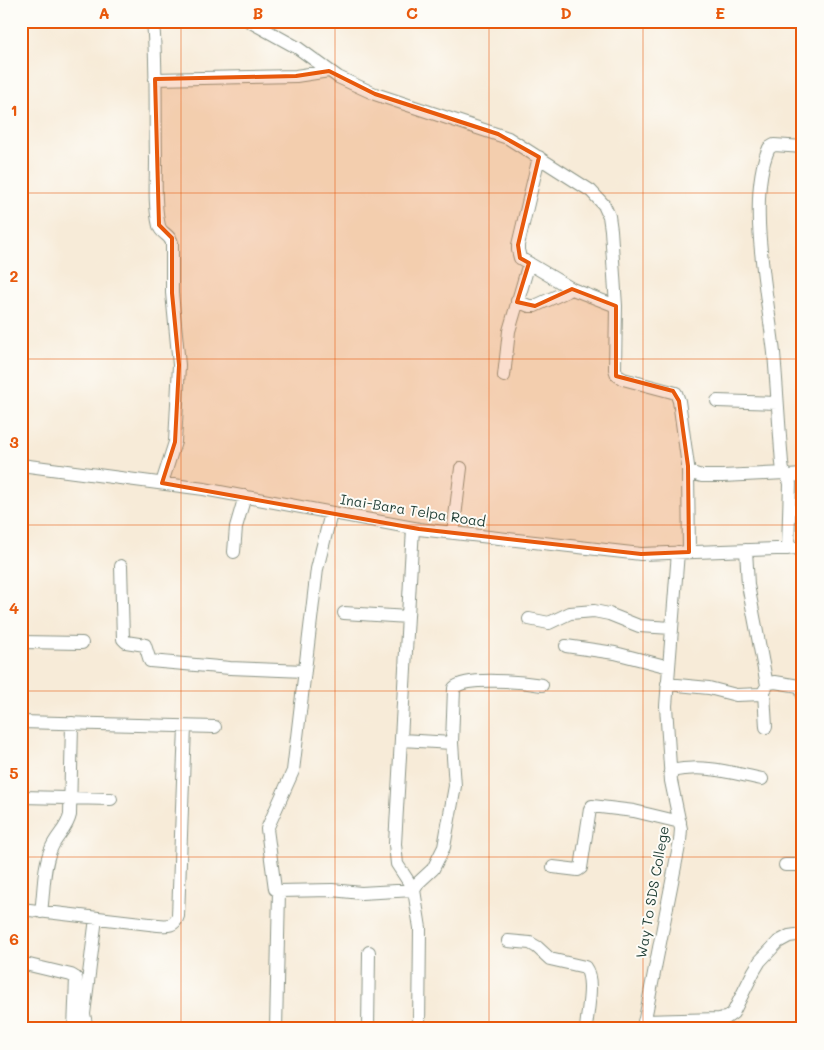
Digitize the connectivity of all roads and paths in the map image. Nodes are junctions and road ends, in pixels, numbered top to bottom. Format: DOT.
graph roads {
  1 [pos="153,21"];
  2 [pos="248,21"];
  3 [pos="329,72"];
  4 [pos="155,79"];
  5 [pos="803,147"];
  6 [pos="539,157"];
  7 [pos="528,263"];
  8 [pos="572,289"];
  9 [pos="517,301"];
  10 [pos="616,306"];
  11 [pos="504,376"];
  12 [pos="717,401"];
  13 [pos="777,403"];
  14 [pos="21,465"];
  15 [pos="461,468"];
  16 [pos="688,472"];
  17 [pos="786,475"];
  18 [pos="803,475"];
  19 [pos="162,483"];
  20 [pos="245,496"];
  21 [pos="331,513"];
  22 [pos="413,528"];
  23 [pos="453,533"];
  24 [pos="803,548"];
  25 [pos="788,549"];
  26 [pos="746,550"];
  27 [pos="234,552"];
  28 [pos="684,552"];
  29 [pos="121,566"];
  30 [pos="344,613"];
  31 [pos="408,617"];
  32 [pos="530,619"];
  33 [pos="672,628"];
  34 [pos="21,642"];
  35 [pos="82,643"];
  36 [pos="566,646"];
  37 [pos="669,667"];
  38 [pos="305,671"];
  39 [pos="667,684"];
  40 [pos="542,685"];
  41 [pos="766,689"];
  42 [pos="803,696"];
  43 [pos="21,722"];
  44 [pos="72,723"];
  45 [pos="185,727"];
  46 [pos="215,727"];
  47 [pos="766,727"];
  48 [pos="402,740"];
  49 [pos="452,743"];
  50 [pos="670,771"];
  51 [pos="762,779"];
  52 [pos="21,797"];
  53 [pos="71,798"];
  54 [pos="112,799"];
  55 [pos="680,822"];
  56 [pos="785,864"];
  57 [pos="803,865"];
  58 [pos="553,867"];
  59 [pos="414,890"];
  60 [pos="279,891"];
  61 [pos="21,909"];
  62 [pos="41,912"];
  63 [pos="96,918"];
  64 [pos="803,934"];
  65 [pos="508,941"];
  66 [pos="369,952"];
  67 [pos="25,964"];
  68 [pos="643,1025"];
  69 [pos="21,1028"];
  70 [pos="26,1029"];
  71 [pos="74,1029"];
  72 [pos="91,1029"];
  73 [pos="276,1029"];
  74 [pos="368,1029"];
  75 [pos="419,1029"];
  76 [pos="586,1029"];
  1 -- 4 [label="street"];
  2 -- 3 [label="street"];
  3 -- 4 [label="street"];
  3 -- 6 [label="street"];
  4 -- 19 [label="street"];
  5 -- 13 [label="street"];
  6 -- 7 [label="street"];
  6 -- 10 [label="street"];
  7 -- 8 [label="street"];
  7 -- 9 [label="street"];
  8 -- 9 [label="street"];
  8 -- 10 [label="street"];
  9 -- 11 [label="street"];
  10 -- 16 [label="street, Way To SDS College"];
  12 -- 13 [label="street"];
  13 -- 17 [label="street"];
  14 -- 19 [label="street, Inai-Bara Telpa Road"];
  15 -- 23 [label="street"];
  16 -- 17 [label="street"];
  16 -- 28 [label="street, Way To SDS College"];
  17 -- 18 [label="street"];
  17 -- 25 [label="street"];
  19 -- 20 [label="street, Inai-Bara Telpa Road"];
  20 -- 21 [label="street, Inai-Bara Telpa Road"];
  20 -- 27 [label="street"];
  21 -- 22 [label="street, Inai-Bara Telpa Road"];
  21 -- 38 [label="street"];
  22 -- 23 [label="street, Inai-Bara Telpa Road"];
  22 -- 31 [label="street"];
  23 -- 28 [label="street, Inai-Bara Telpa Road"];
  24 -- 25 [label="street, Inai-Bara Telpa Road"];
  25 -- 26 [label="street, Inai-Bara Telpa Road"];
  26 -- 28 [label="street, Inai-Bara Telpa Road"];
  26 -- 41 [label="street"];
  28 -- 33 [label="street, Way To SDS College"];
  29 -- 38 [label="street"];
  30 -- 31 [label="street"];
  31 -- 48 [label="street"];
  32 -- 33 [label="street"];
  33 -- 37 [label="street, Way To SDS College"];
  34 -- 35 [label="street"];
  36 -- 37 [label="street"];
  37 -- 39 [label="street, Way To SDS College"];
  38 -- 60 [label="street"];
  39 -- 41 [label="street"];
  39 -- 50 [label="street, Way To SDS College"];
  40 -- 49 [label="street"];
  41 -- 42 [label="street"];
  41 -- 47 [label="street"];
  43 -- 44 [label="street"];
  44 -- 45 [label="street"];
  44 -- 53 [label="street"];
  45 -- 46 [label="street"];
  45 -- 63 [label="street"];
  48 -- 49 [label="street"];
  48 -- 59 [label="street"];
  49 -- 59 [label="street"];
  50 -- 51 [label="street"];
  50 -- 55 [label="street, Way To SDS College"];
  52 -- 53 [label="street"];
  53 -- 54 [label="street"];
  53 -- 62 [label="street"];
  55 -- 58 [label="street"];
  55 -- 68 [label="street, Way To SDS College"];
  56 -- 57 [label="street"];
  59 -- 60 [label="street"];
  59 -- 75 [label="street"];
  60 -- 73 [label="street"];
  61 -- 62 [label="street"];
  62 -- 63 [label="street"];
  63 -- 72 [label="street"];
  64 -- 68 [label="street"];
  65 -- 76 [label="street"];
  66 -- 74 [label="street"];
  67 -- 71 [label="street"];
  69 -- 70 [label="street"];
}
